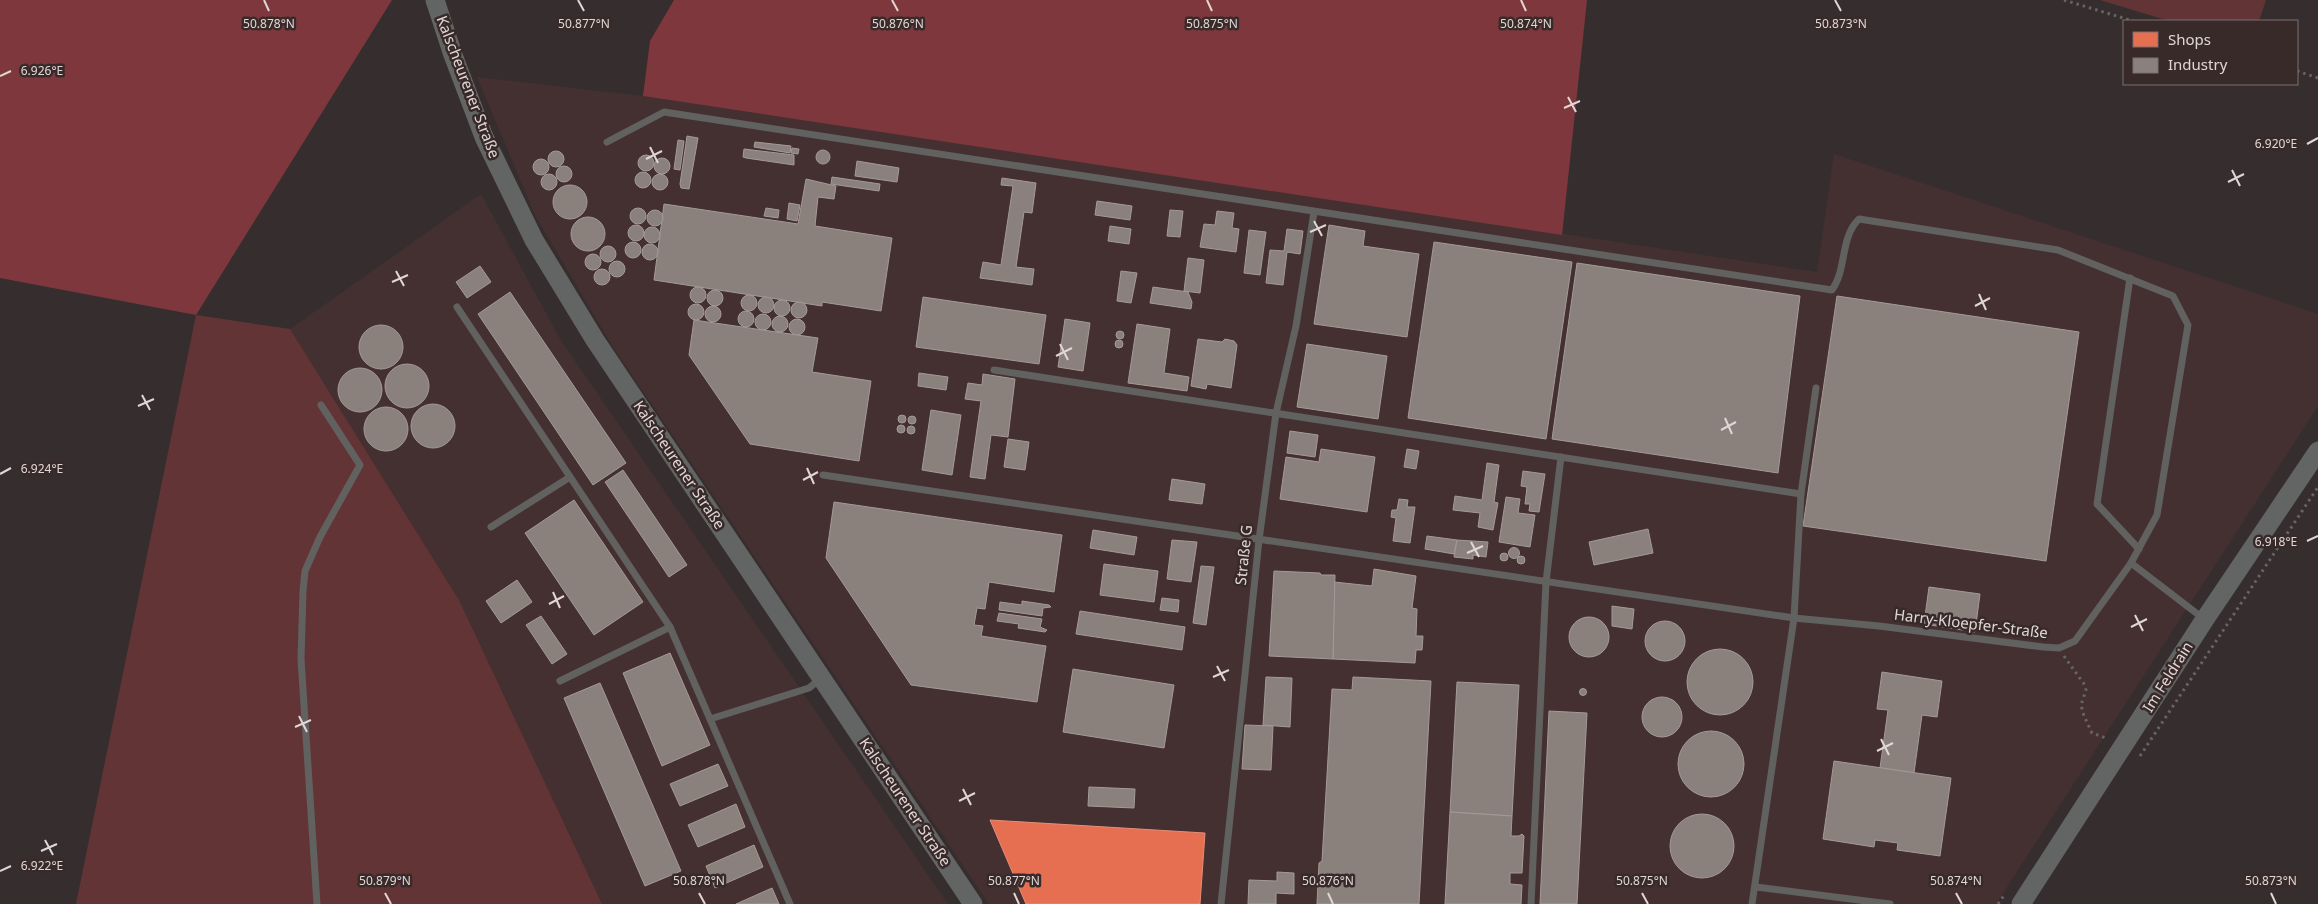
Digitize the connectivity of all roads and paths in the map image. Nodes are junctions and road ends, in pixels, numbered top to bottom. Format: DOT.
graph roads {
  1 [pos="436,0"];
  2 [pos="2064,0"];
  3 [pos="2130,20"];
  4 [pos="2298,72"];
  5 [pos="2318,78"];
  6 [pos="608,142"];
  7 [pos="1314,212"];
  8 [pos="2130,278"];
  9 [pos="457,307"];
  10 [pos="994,370"];
  11 [pos="1816,388"];
  12 [pos="321,405"];
  13 [pos="1276,413"];
  14 [pos="2318,451"];
  15 [pos="1561,457"];
  16 [pos="823,475"];
  17 [pos="570,477"];
  18 [pos="2318,487"];
  19 [pos="1801,494"];
  20 [pos="491,527"];
  21 [pos="1259,540"];
  22 [pos="2139,549"];
  23 [pos="2131,563"];
  24 [pos="1546,582"];
  25 [pos="1794,618"];
  26 [pos="2204,619"];
  27 [pos="670,627"];
  28 [pos="2059,648"];
  29 [pos="822,677"];
  30 [pos="560,681"];
  31 [pos="710,719"];
  32 [pos="2100,746"];
  33 [pos="2137,761"];
  34 [pos="1756,887"];
  35 [pos="2009,887"];
  36 [pos="317,904"];
  37 [pos="790,904"];
  38 [pos="973,904"];
  39 [pos="1221,904"];
  40 [pos="1531,904"];
  41 [pos="1752,904"];
  42 [pos="1890,904"];
  43 [pos="1998,904"];
  44 [pos="2021,904"];
  1 -- 29 [label="main road, Kalscheurener Straße"];
  2 -- 3 [label="path"];
  4 -- 5 [label="path"];
  6 -- 7 [label="lane"];
  7 -- 8 [label="lane, Harry-Kloepfer-Straße"];
  7 -- 13 [label="lane, Straße G"];
  8 -- 22 [label="lane"];
  8 -- 22 [label="lane, Harry-Kloepfer-Straße"];
  9 -- 17 [label="lane"];
  10 -- 13 [label="lane"];
  11 -- 19 [label="lane"];
  12 -- 36 [label="lane"];
  13 -- 15 [label="lane"];
  13 -- 21 [label="lane, Straße G"];
  14 -- 26 [label="main road, Im Feldrain"];
  15 -- 19 [label="lane"];
  15 -- 24 [label="lane"];
  16 -- 21 [label="lane, Harry-Kloepfer-Straße"];
  17 -- 20 [label="lane"];
  17 -- 27 [label="lane"];
  18 -- 33 [label="path"];
  19 -- 25 [label="lane"];
  21 -- 24 [label="lane, Harry-Kloepfer-Straße"];
  21 -- 39 [label="lane, Straße G"];
  22 -- 23 [label="lane, Harry-Kloepfer-Straße"];
  23 -- 26 [label="lane"];
  23 -- 28 [label="lane, Harry-Kloepfer-Straße"];
  24 -- 25 [label="lane, Harry-Kloepfer-Straße"];
  24 -- 40 [label="lane"];
  25 -- 28 [label="lane, Harry-Kloepfer-Straße"];
  25 -- 34 [label="lane"];
  26 -- 44 [label="main road, Im Feldrain"];
  27 -- 30 [label="lane"];
  27 -- 31 [label="lane"];
  28 -- 32 [label="path"];
  29 -- 31 [label="lane"];
  29 -- 38 [label="main road, Kalscheurener Straße"];
  31 -- 37 [label="lane"];
  34 -- 41 [label="lane"];
  34 -- 42 [label="lane"];
  35 -- 43 [label="path"];
}
